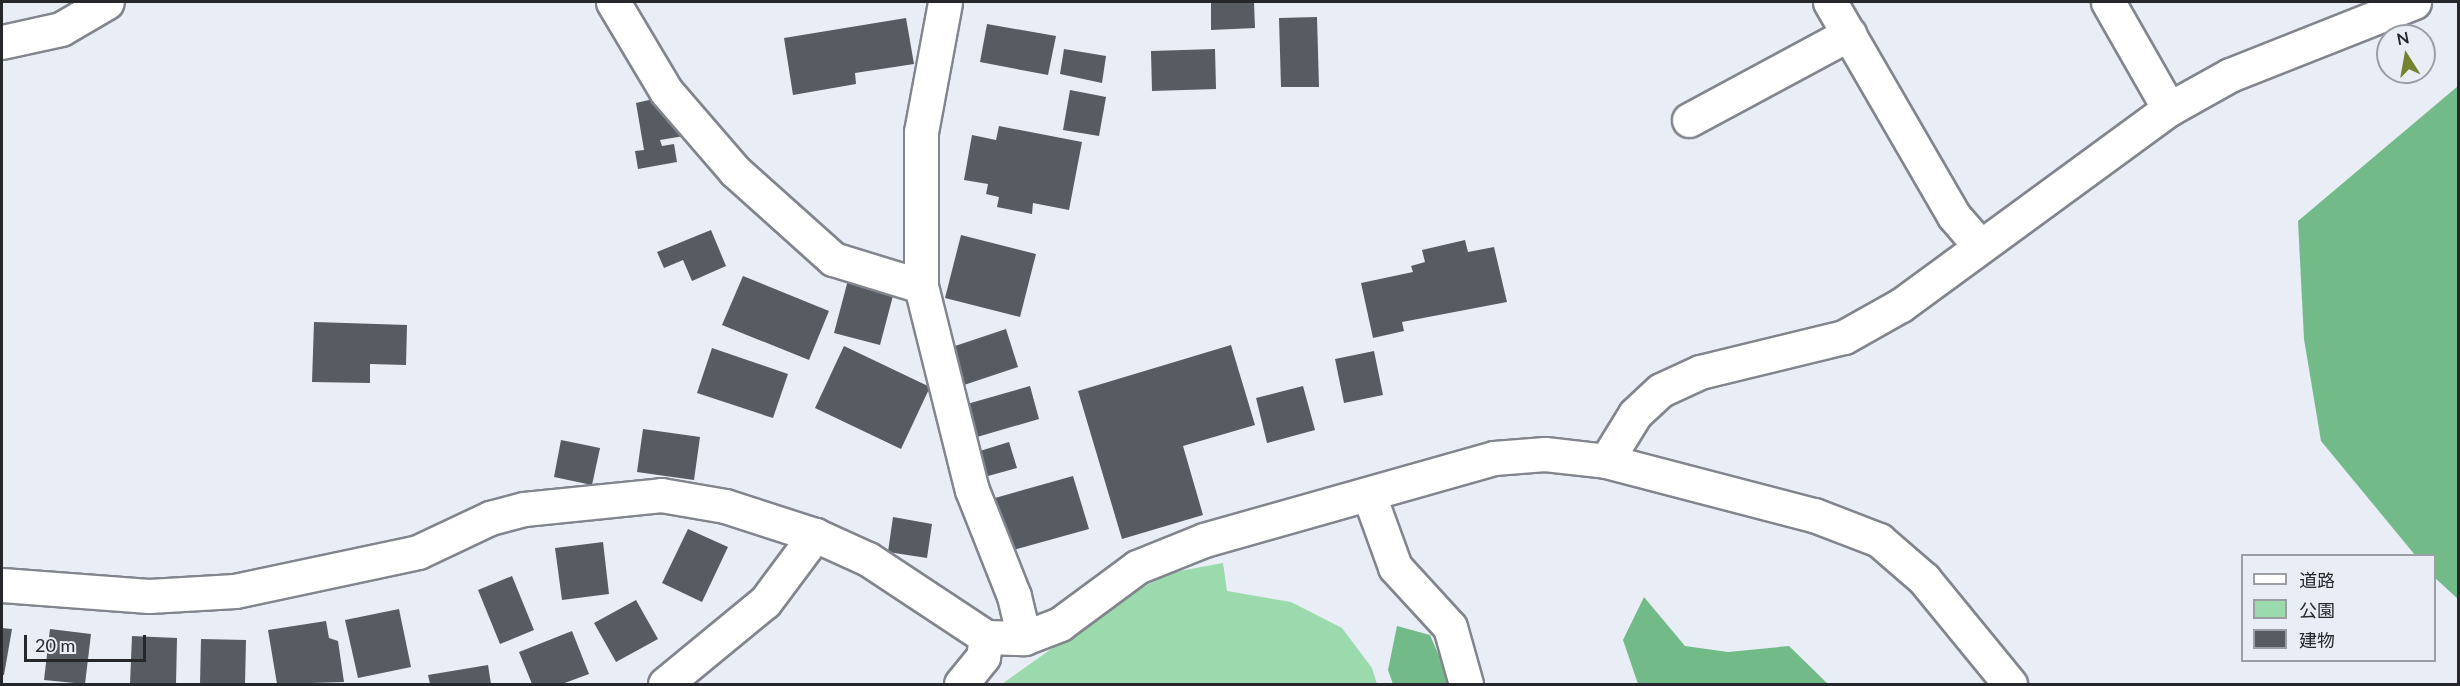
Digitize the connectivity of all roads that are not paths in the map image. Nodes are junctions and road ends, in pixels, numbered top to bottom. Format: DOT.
graph roads {
  1 [pos="107,2"];
  2 [pos="613,2"];
  3 [pos="945,2"];
  4 [pos="1830,2"];
  5 [pos="2108,2"];
  6 [pos="2414,2"];
  7 [pos="2380,8"];
  8 [pos="1849,34"];
  9 [pos="2,42"];
  10 [pos="2169,109"];
  11 [pos="1689,120"];
  12 [pos="1978,244"];
  13 [pos="921,286"];
  14 [pos="1606,461"];
  15 [pos="1369,495"];
  16 [pos="815,535"];
  17 [pos="2,585"];
  18 [pos="986,637"];
  19 [pos="1024,638"];
  20 [pos="665,684"];
  21 [pos="961,684"];
  22 [pos="1466,684"];
  23 [pos="2010,684"];
  1 -- 9 [label="street"];
  2 -- 13 [label="street"];
  3 -- 13 [label="street"];
  4 -- 8 [label="street"];
  5 -- 10 [label="street"];
  6 -- 7 [label="street"];
  7 -- 10 [label="street"];
  8 -- 11 [label="street"];
  8 -- 12 [label="street"];
  10 -- 12 [label="street"];
  12 -- 14 [label="street"];
  13 -- 19 [label="street"];
  14 -- 15 [label="street"];
  14 -- 23 [label="street"];
  15 -- 19 [label="street"];
  15 -- 22 [label="street"];
  16 -- 17 [label="street"];
  16 -- 18 [label="street"];
  16 -- 20 [label="street"];
  18 -- 19 [label="street"];
  18 -- 21 [label="street"];
}
